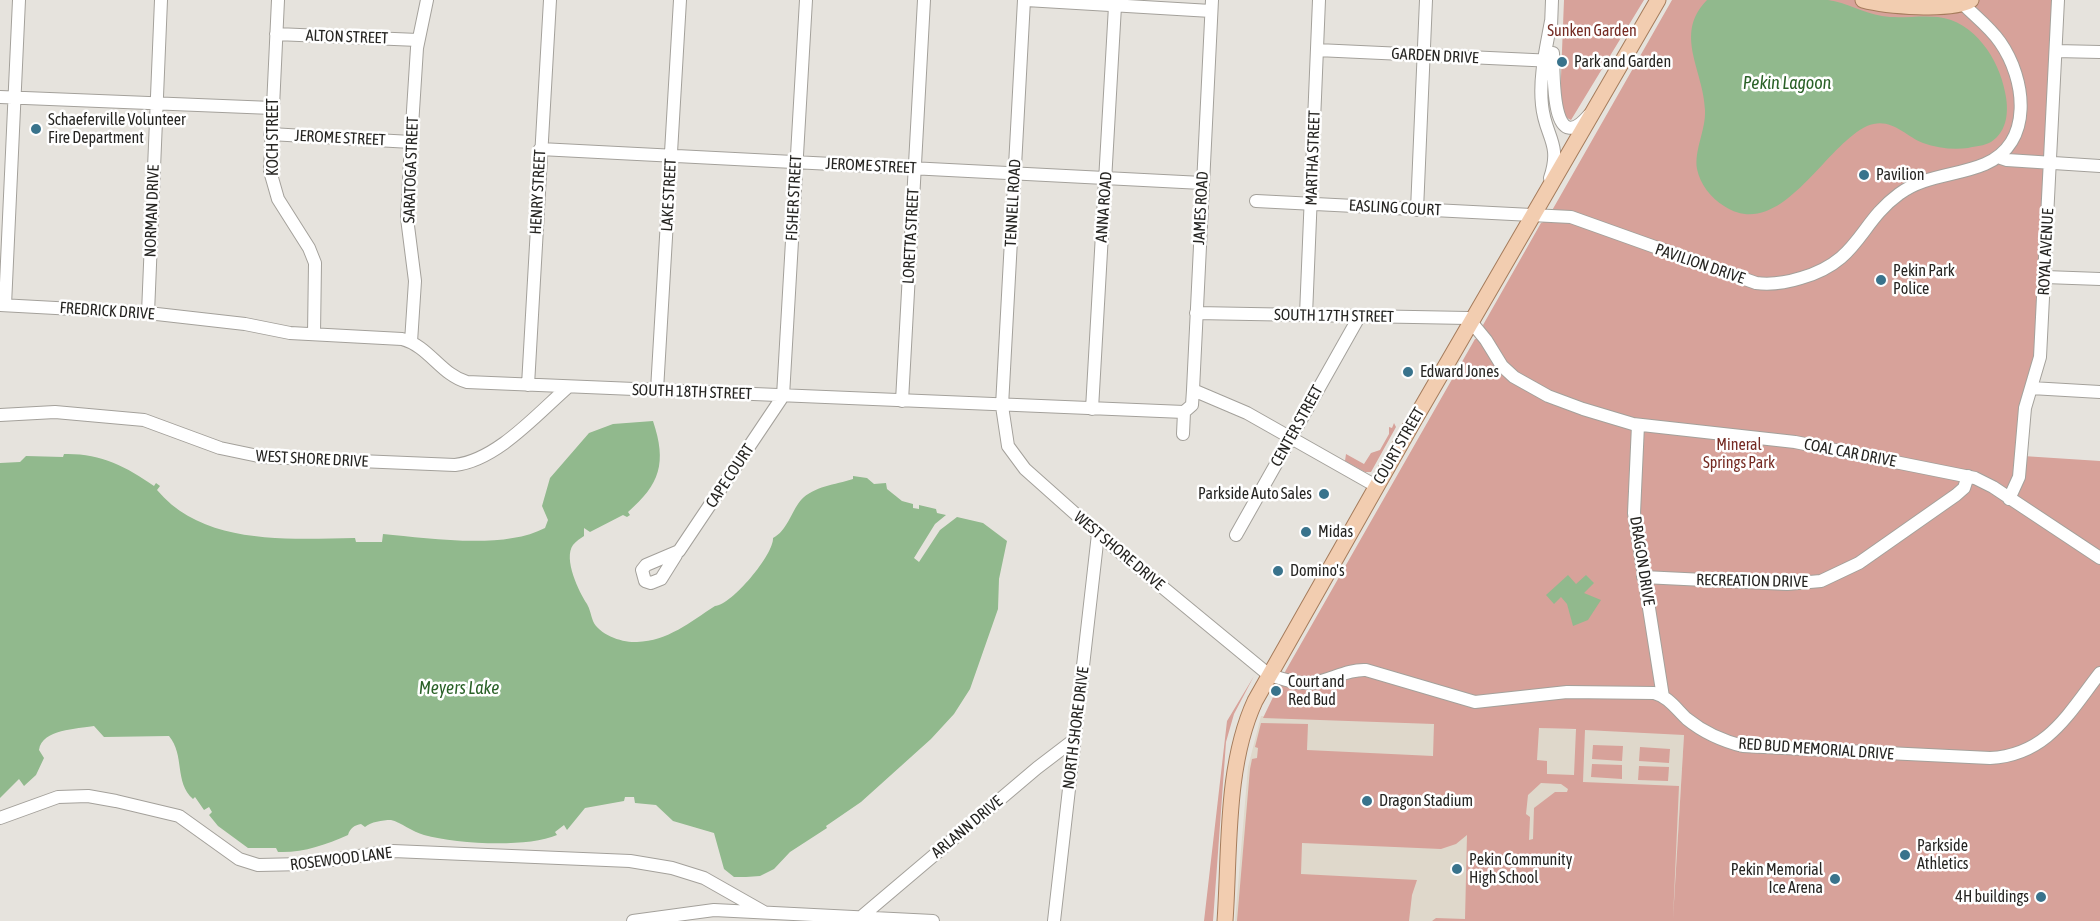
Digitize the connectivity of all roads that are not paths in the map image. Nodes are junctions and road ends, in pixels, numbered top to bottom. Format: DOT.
graph roads {
  1 [pos="19,0"];
  2 [pos="161,0"];
  3 [pos="278,0"];
  4 [pos="427,0"];
  5 [pos="550,0"];
  6 [pos="680,0"];
  7 [pos="806,0"];
  8 [pos="924,0"];
  9 [pos="1025,0"];
  10 [pos="1319,0"];
  11 [pos="1426,0"];
  12 [pos="1552,0"];
  13 [pos="1658,0"];
  14 [pos="1863,0"];
  15 [pos="2058,0"];
  16 [pos="1963,1"];
  17 [pos="1912,4"];
  18 [pos="1115,6"];
  19 [pos="1211,6"];
  20 [pos="1940,7"];
  21 [pos="1980,21"];
  22 [pos="276,34"];
  23 [pos="418,40"];
  24 [pos="1317,50"];
  25 [pos="2056,51"];
  26 [pos="2100,52"];
  27 [pos="1424,56"];
  28 [pos="1549,61"];
  29 [pos="0,97"];
  30 [pos="14,97"];
  31 [pos="156,104"];
  32 [pos="1597,105"];
  33 [pos="272,108"];
  34 [pos="270,134"];
  35 [pos="411,142"];
  36 [pos="540,149"];
  37 [pos="672,157"];
  38 [pos="1998,157"];
  39 [pos="796,163"];
  40 [pos="2051,163"];
  41 [pos="2100,166"];
  42 [pos="914,168"];
  43 [pos="1015,172"];
  44 [pos="1106,177"];
  45 [pos="1202,183"];
  46 [pos="1543,198"];
  47 [pos="1256,201"];
  48 [pos="1311,204"];
  49 [pos="1417,210"];
  50 [pos="1533,214"];
  51 [pos="2045,277"];
  52 [pos="2100,279"];
  53 [pos="3,305"];
  54 [pos="148,313"];
  55 [pos="1196,313"];
  56 [pos="1306,315"];
  57 [pos="1359,317"];
  58 [pos="1472,320"];
  59 [pos="314,334"];
  60 [pos="411,342"];
  61 [pos="528,385"];
  62 [pos="568,387"];
  63 [pos="2031,388"];
  64 [pos="657,390"];
  65 [pos="1193,390"];
  66 [pos="2100,392"];
  67 [pos="783,396"];
  68 [pos="902,400"];
  69 [pos="1002,406"];
  70 [pos="1092,409"];
  71 [pos="1184,412"];
  72 [pos="0,415"];
  73 [pos="1638,425"];
  74 [pos="1183,434"];
  75 [pos="1291,437"];
  76 [pos="1968,476"];
  77 [pos="1376,486"];
  78 [pos="2009,499"];
  79 [pos="1098,534"];
  80 [pos="1236,535"];
  81 [pos="676,555"];
  82 [pos="2100,558"];
  83 [pos="1643,577"];
  84 [pos="2100,673"];
  85 [pos="1269,675"];
  86 [pos="1663,697"];
  87 [pos="1075,740"];
  88 [pos="0,818"];
  89 [pos="764,912"];
  90 [pos="861,917"];
  91 [pos="633,921"];
  92 [pos="933,921"];
  93 [pos="1054,921"];
  94 [pos="1225,921"];
  1 -- 30 [label="street"];
  2 -- 31 [label="street, NORMAN DRIVE"];
  3 -- 22 [label="street, KOCH STREET"];
  4 -- 23 [label="street, SARATOGA STREET"];
  5 -- 36 [label="street, HENRY STREET"];
  6 -- 37 [label="street, LAKE STREET"];
  7 -- 39 [label="street, FISHER STREET"];
  8 -- 42 [label="street, LORETTA STREET"];
  9 -- 18 [label="street"];
  9 -- 43 [label="street, TENNELL ROAD"];
  10 -- 24 [label="street, MARTHA STREET"];
  11 -- 27 [label="street"];
  12 -- 28 [label="street"];
  13 -- 32 [label="main road, COURT STREET"];
  14 -- 17 [label="main road"];
  15 -- 25 [label="street, ROYAL AVENUE"];
  16 -- 17 [label="main road"];
  16 -- 20 [label="main road"];
  16 -- 21 [label="street, PAVILION DRIVE"];
  17 -- 20 [label="main road"];
  18 -- 19 [label="street"];
  18 -- 44 [label="street, ANNA ROAD"];
  19 -- 45 [label="street, JAMES ROAD"];
  20 -- 21 [label="street, PAVILION DRIVE"];
  21 -- 38 [label="street, PAVILION DRIVE"];
  22 -- 23 [label="street, ALTON STREET"];
  22 -- 33 [label="street, KOCH STREET"];
  23 -- 35 [label="street, SARATOGA STREET"];
  24 -- 27 [label="street, GARDEN DRIVE"];
  24 -- 48 [label="street, MARTHA STREET"];
  25 -- 26 [label="street"];
  25 -- 40 [label="street, ROYAL AVENUE"];
  27 -- 28 [label="street, GARDEN DRIVE"];
  27 -- 49 [label="street"];
  28 -- 32 [label="street"];
  28 -- 46 [label="street"];
  29 -- 30 [label="street"];
  30 -- 31 [label="street"];
  30 -- 53 [label="street"];
  31 -- 33 [label="street"];
  31 -- 54 [label="street, NORMAN DRIVE"];
  32 -- 46 [label="main road, COURT STREET"];
  33 -- 34 [label="street, KOCH STREET"];
  34 -- 35 [label="street, JEROME STREET"];
  34 -- 59 [label="street, KOCH STREET"];
  35 -- 60 [label="street, SARATOGA STREET"];
  36 -- 37 [label="street, JEROME STREET"];
  36 -- 61 [label="street, HENRY STREET"];
  37 -- 39 [label="street, JEROME STREET"];
  37 -- 64 [label="street, LAKE STREET"];
  38 -- 40 [label="street"];
  38 -- 50 [label="street, PAVILION DRIVE"];
  39 -- 42 [label="street, JEROME STREET"];
  39 -- 67 [label="street, FISHER STREET"];
  40 -- 41 [label="street"];
  40 -- 51 [label="street, ROYAL AVENUE"];
  42 -- 43 [label="street, JEROME STREET"];
  42 -- 68 [label="street, LORETTA STREET"];
  43 -- 44 [label="street, JEROME STREET"];
  43 -- 69 [label="street, TENNELL ROAD"];
  44 -- 45 [label="street, JEROME STREET"];
  44 -- 70 [label="street, ANNA ROAD"];
  45 -- 55 [label="street, JAMES ROAD"];
  46 -- 50 [label="main road, COURT STREET"];
  47 -- 48 [label="street, EASLING COURT"];
  48 -- 49 [label="street, EASLING COURT"];
  48 -- 56 [label="street, MARTHA STREET"];
  49 -- 50 [label="street, EASLING COURT"];
  50 -- 58 [label="main road, COURT STREET"];
  51 -- 52 [label="street"];
  51 -- 63 [label="street, ROYAL AVENUE"];
  53 -- 54 [label="street, FREDRICK DRIVE"];
  54 -- 59 [label="street, FREDRICK DRIVE"];
  55 -- 56 [label="street, SOUTH 17TH STREET"];
  55 -- 65 [label="street, JAMES ROAD"];
  56 -- 57 [label="street, SOUTH 17TH STREET"];
  57 -- 58 [label="street, SOUTH 17TH STREET"];
  57 -- 75 [label="street, CENTER STREET"];
  58 -- 73 [label="street, COAL CAR DRIVE"];
  58 -- 77 [label="main road, COURT STREET"];
  59 -- 60 [label="street"];
  60 -- 61 [label="street, SOUTH 18TH STREET"];
  61 -- 62 [label="street, SOUTH 18TH STREET"];
  62 -- 64 [label="street, SOUTH 18TH STREET"];
  62 -- 72 [label="street, WEST SHORE DRIVE"];
  63 -- 66 [label="street"];
  63 -- 78 [label="street, ROYAL AVENUE"];
  64 -- 67 [label="street, SOUTH 18TH STREET"];
  65 -- 71 [label="street, JAMES ROAD"];
  65 -- 75 [label="street"];
  67 -- 68 [label="street, SOUTH 18TH STREET"];
  67 -- 81 [label="street, CAPE COURT"];
  68 -- 69 [label="street, SOUTH 18TH STREET"];
  69 -- 70 [label="street, SOUTH 18TH STREET"];
  69 -- 79 [label="street, WEST SHORE DRIVE"];
  70 -- 71 [label="street, SOUTH 18TH STREET"];
  71 -- 74 [label="street, JAMES ROAD"];
  73 -- 76 [label="street, COAL CAR DRIVE"];
  73 -- 83 [label="street, DRAGON DRIVE"];
  75 -- 77 [label="street"];
  75 -- 80 [label="street, CENTER STREET"];
  76 -- 78 [label="street, COAL CAR DRIVE"];
  76 -- 83 [label="street, RECREATION DRIVE"];
  77 -- 85 [label="main road, COURT STREET"];
  78 -- 82 [label="street, COAL CAR DRIVE"];
  79 -- 85 [label="street, WEST SHORE DRIVE"];
  79 -- 87 [label="street, NORTH SHORE DRIVE"];
  83 -- 86 [label="street, DRAGON DRIVE"];
  84 -- 86 [label="street, RED BUD MEMORIAL DRIVE"];
  85 -- 86 [label="street, RED BUD MEMORIAL DRIVE"];
  85 -- 94 [label="main road, COURT STREET"];
  87 -- 90 [label="street, ARLANN DRIVE"];
  87 -- 93 [label="street, NORTH SHORE DRIVE"];
  88 -- 89 [label="street, ROSEWOOD LANE"];
  89 -- 90 [label="street"];
  89 -- 91 [label="street"];
  90 -- 92 [label="street"];
}
